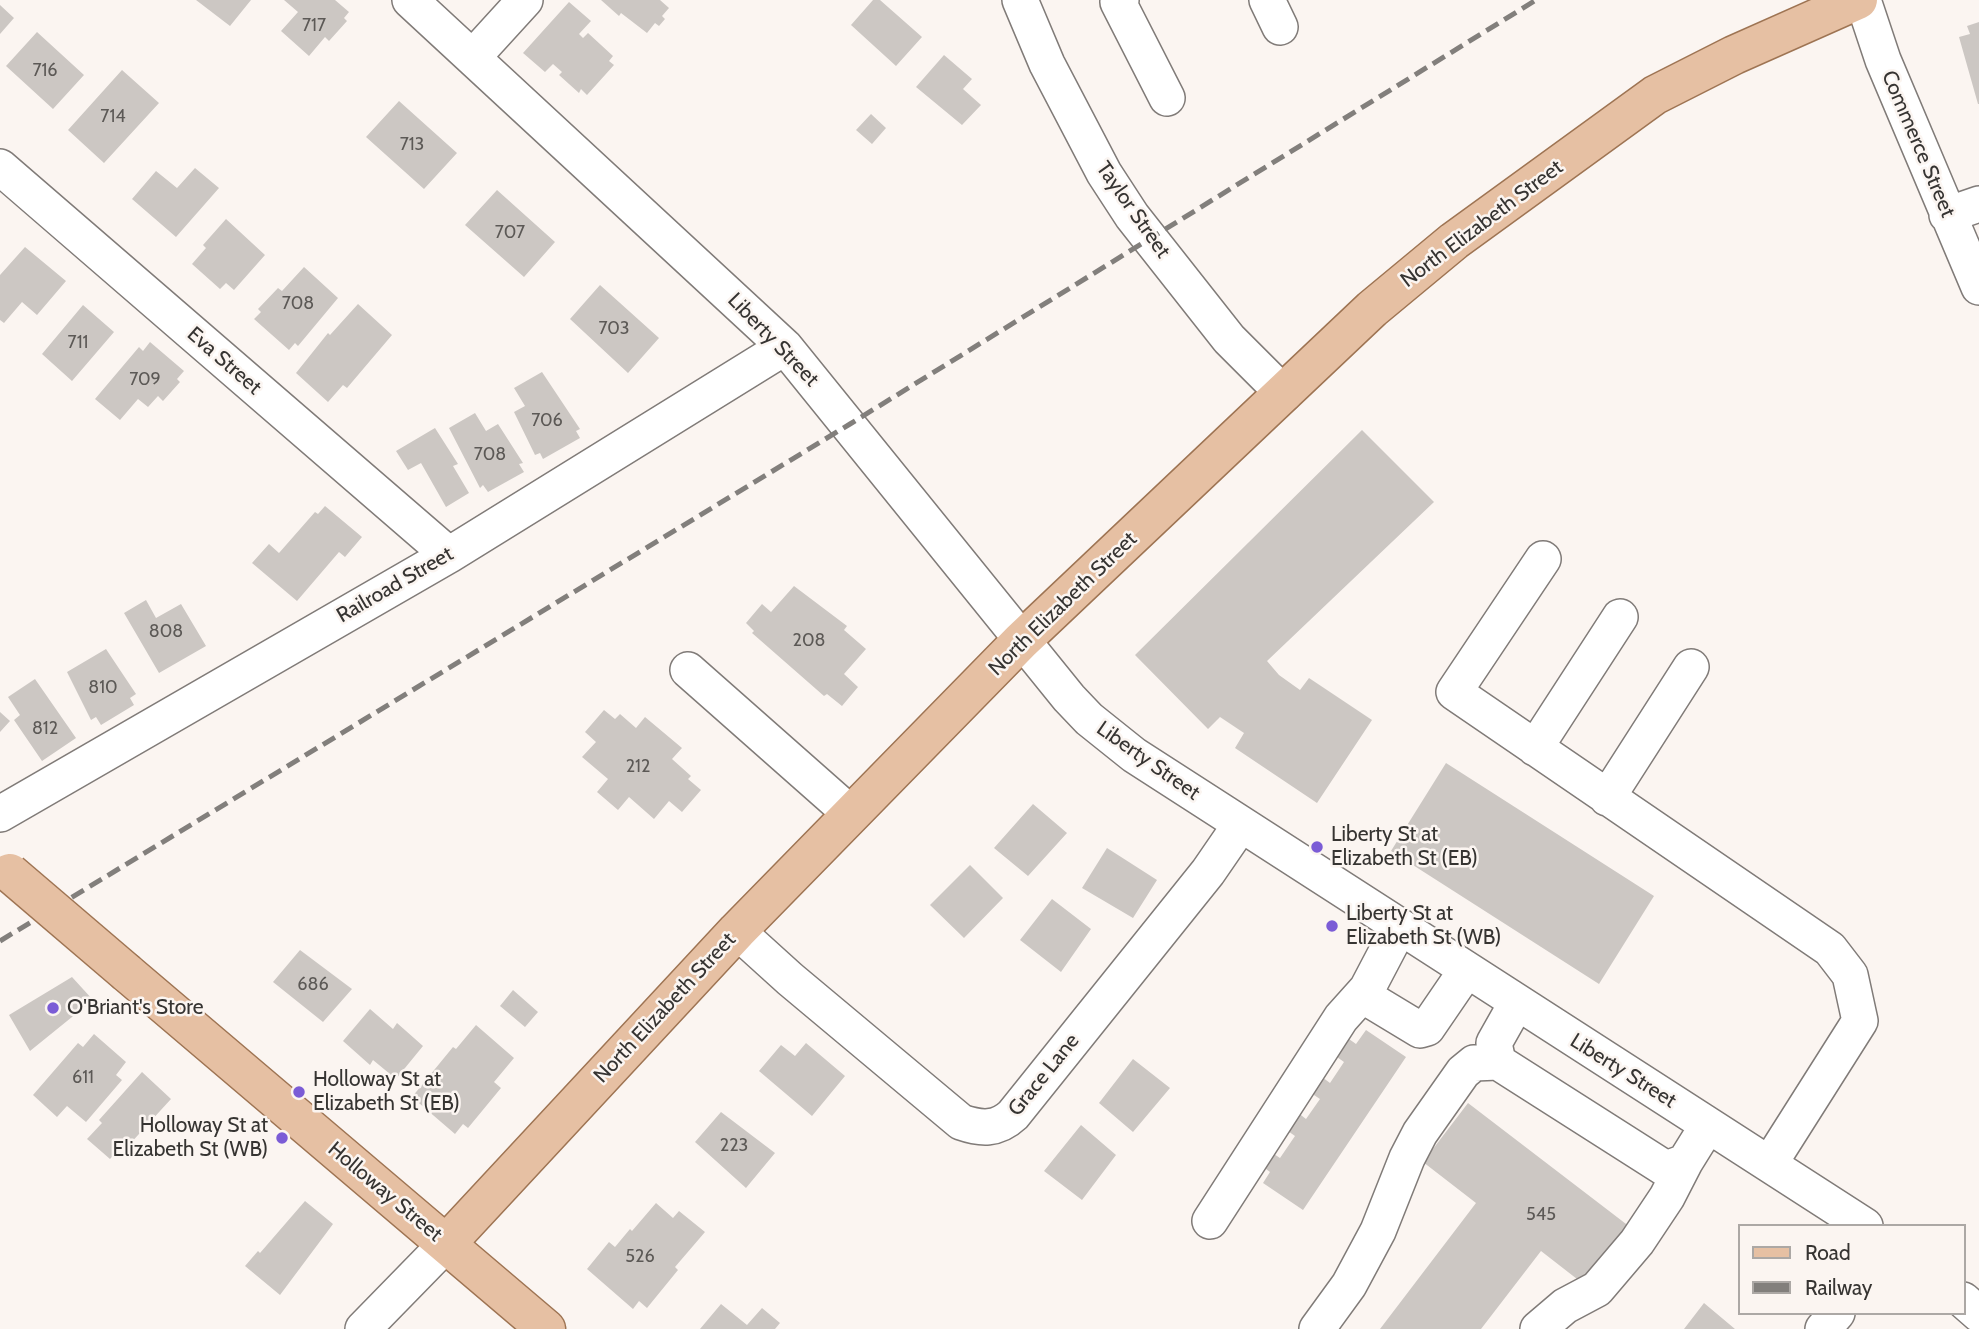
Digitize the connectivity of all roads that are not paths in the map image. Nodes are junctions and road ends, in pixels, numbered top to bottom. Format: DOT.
graph roads {
  1 [pos="410,0"];
  2 [pos="525,0"];
  3 [pos="1020,0"];
  4 [pos="1121,0"];
  5 [pos="1861,0"];
  6 [pos="473,57"];
  7 [pos="1167,98"];
  8 [pos="0,167"];
  9 [pos="1963,209"];
  10 [pos="1979,287"];
  11 [pos="785,347"];
  12 [pos="1284,394"];
  13 [pos="449,555"];
  14 [pos="1543,559"];
  15 [pos="1620,617"];
  16 [pos="1021,641"];
  17 [pos="1691,667"];
  18 [pos="688,670"];
  19 [pos="1535,748"];
  20 [pos="1607,798"];
  21 [pos="0,814"];
  22 [pos="852,814"];
  23 [pos="1241,824"];
  24 [pos="5,869"];
  25 [pos="1399,928"];
  26 [pos="737,931"];
  27 [pos="1466,971"];
  28 [pos="1367,989"];
  29 [pos="1516,1004"];
  30 [pos="1498,1062"];
  31 [pos="1708,1125"];
  32 [pos="1685,1162"];
  33 [pos="1770,1163"];
  34 [pos="1210,1221"];
  35 [pos="1862,1224"];
  36 [pos="446,1244"];
  37 [pos="1965,1302"];
  38 [pos="1979,1314"];
  39 [pos="1835,1315"];
  40 [pos="363,1329"];
  41 [pos="546,1329"];
  42 [pos="1318,1329"];
  43 [pos="1538,1329"];
  44 [pos="1823,1329"];
  1 -- 6 [label="street, Liberty Street"];
  2 -- 6 [label="street"];
  3 -- 12 [label="street, Taylor Street"];
  4 -- 7 [label="street"];
  5 -- 9 [label="street, Commerce Street"];
  5 -- 12 [label="main road, North Elizabeth Street"];
  6 -- 11 [label="street, Liberty Street"];
  8 -- 13 [label="street, Eva Street"];
  9 -- 10 [label="street, Commerce Street"];
  11 -- 13 [label="street, Railroad Street"];
  11 -- 16 [label="street, Liberty Street"];
  12 -- 16 [label="main road, North Elizabeth Street"];
  13 -- 21 [label="street, Railroad Street"];
  14 -- 19 [label="street"];
  15 -- 19 [label="street"];
  16 -- 22 [label="main road, North Elizabeth Street"];
  16 -- 23 [label="street, Liberty Street"];
  17 -- 20 [label="street"];
  18 -- 22 [label="street"];
  19 -- 20 [label="street"];
  20 -- 33 [label="street"];
  22 -- 26 [label="main road, North Elizabeth Street"];
  23 -- 25 [label="street, Liberty Street"];
  23 -- 26 [label="street, Grace Lane"];
  24 -- 36 [label="main road, Holloway Street, bridge"];
  25 -- 27 [label="street, Liberty Street"];
  25 -- 28 [label="street"];
  26 -- 36 [label="main road, North Elizabeth Street"];
  27 -- 28 [label="street"];
  27 -- 29 [label="street, Liberty Street"];
  28 -- 34 [label="street"];
  29 -- 30 [label="street"];
  29 -- 31 [label="street, Liberty Street"];
  30 -- 32 [label="street"];
  30 -- 42 [label="street"];
  31 -- 32 [label="street"];
  31 -- 33 [label="street, Liberty Street"];
  32 -- 43 [label="street"];
  33 -- 35 [label="street, Liberty Street"];
  36 -- 40 [label="street, North Elizabeth Street"];
  36 -- 41 [label="main road, Holloway Street"];
  37 -- 38 [label="street"];
  39 -- 44 [label="street"];
}
